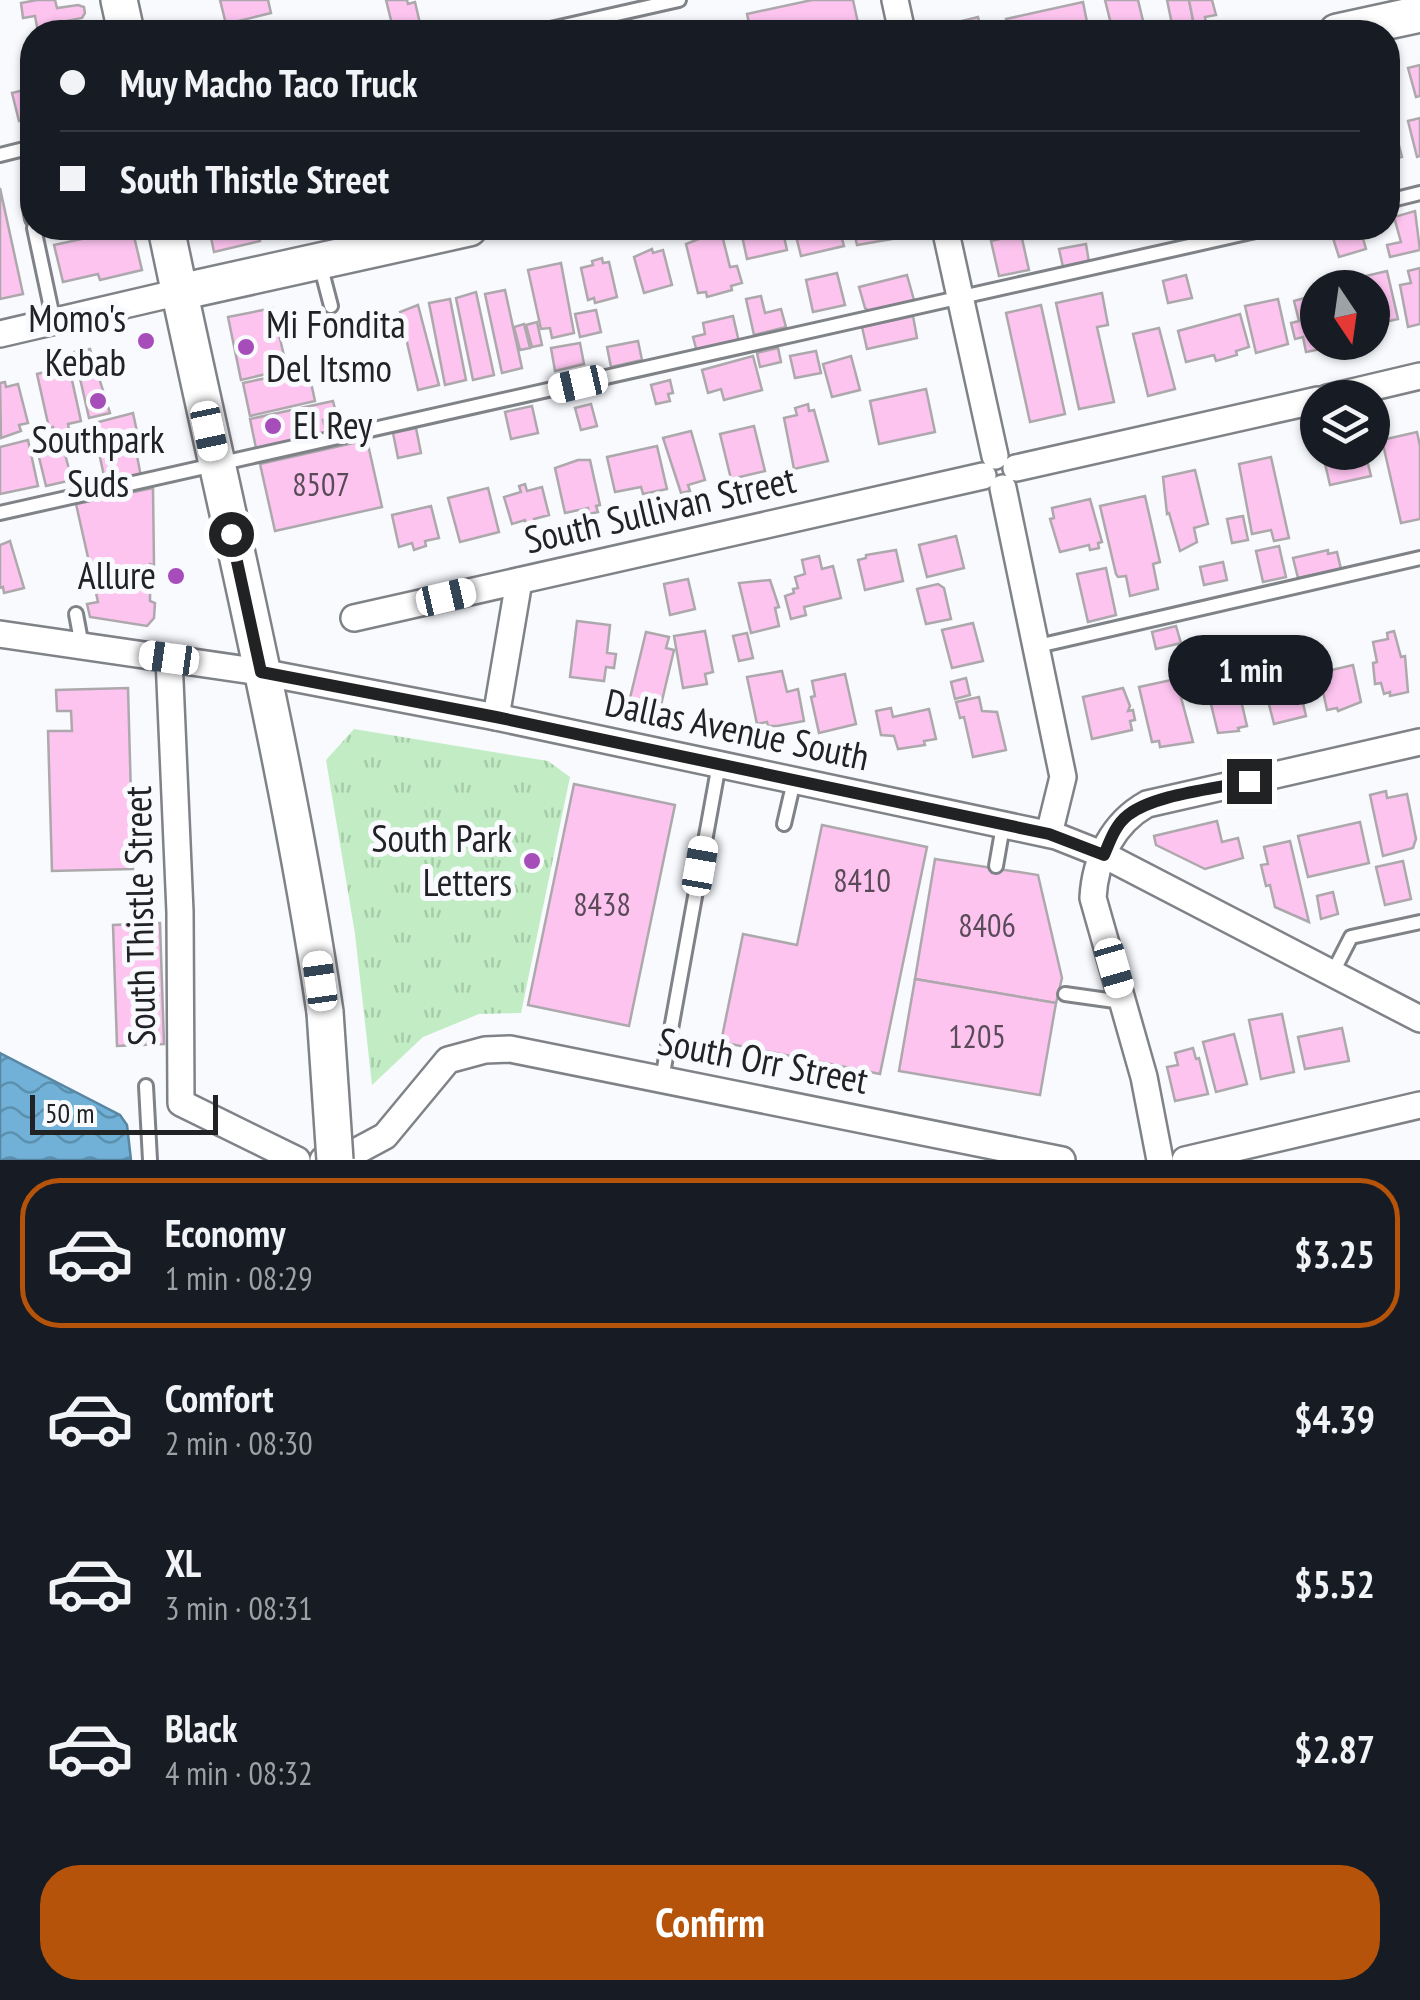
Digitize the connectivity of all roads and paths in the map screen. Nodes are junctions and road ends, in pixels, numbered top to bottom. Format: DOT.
graph roads {
  1 [pos="679,0"];
  2 [pos="1420,14"];
  3 [pos="590,20"];
  4 [pos="1392,20"];
  5 [pos="37,240"];
  6 [pos="169,240"];
  7 [pos="414,240"];
  8 [pos="947,240"];
  9 [pos="1217,240"];
  10 [pos="319,261"];
  11 [pos="180,292"];
  12 [pos="960,298"];
  13 [pos="331,306"];
  14 [pos="54,322"];
  15 [pos="0,334"];
  16 [pos="1420,376"];
  17 [pos="1390,383"];
  18 [pos="1300,404"];
  19 [pos="216,464"];
  20 [pos="999,472"];
  21 [pos="0,513"];
  22 [pos="1420,558"];
  23 [pos="519,581"];
  24 [pos="76,614"];
  25 [pos="354,618"];
  26 [pos="0,634"];
  27 [pos="82,646"];
  28 [pos="1038,646"];
  29 [pos="169,658"];
  30 [pos="261,672"];
  31 [pos="496,717"];
  32 [pos="1420,742"];
  33 [pos="719,764"];
  34 [pos="794,780"];
  35 [pos="784,824"];
  36 [pos="1003,826"];
  37 [pos="1049,834"];
  38 [pos="1104,855"];
  39 [pos="996,866"];
  40 [pos="1420,922"];
  41 [pos="1332,974"];
  42 [pos="1066,994"];
  43 [pos="1124,1002"];
  44 [pos="1420,1019"];
  45 [pos="662,1079"];
  46 [pos="146,1086"];
  47 [pos="1420,1105"];
  48 [pos="150,1160"];
  49 [pos="297,1160"];
  50 [pos="323,1160"];
  51 [pos="335,1160"];
  52 [pos="1062,1160"];
  53 [pos="1160,1160"];
  54 [pos="1185,1160"];
  1 -- 3 [label="lane"];
  2 -- 4 [label="main road"];
  5 -- 14 [label="lane"];
  6 -- 11 [label="main road"];
  7 -- 10 [label="main road"];
  8 -- 12 [label="street"];
  9 -- 12 [label="lane"];
  10 -- 11 [label="main road"];
  10 -- 13 [label="lane"];
  11 -- 14 [label="street"];
  11 -- 19 [label="main road"];
  12 -- 19 [label="lane"];
  12 -- 20 [label="street"];
  14 -- 15 [label="street"];
  16 -- 17 [label="street"];
  18 -- 20 [label="street, South Sullivan Street"];
  19 -- 21 [label="lane"];
  19 -- 30 [label="main road"];
  20 -- 23 [label="street, South Sullivan Street"];
  20 -- 28 [label="street"];
  22 -- 28 [label="lane"];
  23 -- 25 [label="street, South Sullivan Street"];
  23 -- 31 [label="street"];
  24 -- 27 [label="lane"];
  26 -- 27 [label="street, Dallas Avenue South"];
  27 -- 29 [label="street, Dallas Avenue South"];
  28 -- 37 [label="street"];
  29 -- 30 [label="street, Dallas Avenue South"];
  29 -- 49 [label="street, South Thistle Street"];
  30 -- 31 [label="street, Dallas Avenue South"];
  30 -- 51 [label="main road, bridge"];
  31 -- 33 [label="street, Dallas Avenue South"];
  32 -- 38 [label="street"];
  33 -- 34 [label="street, Dallas Avenue South"];
  33 -- 45 [label="lane"];
  34 -- 35 [label="lane"];
  34 -- 36 [label="street, Dallas Avenue South"];
  36 -- 37 [label="street, Dallas Avenue South"];
  36 -- 39 [label="lane"];
  37 -- 38 [label="street, Dallas Avenue South"];
  38 -- 41 [label="street, Dallas Avenue South"];
  38 -- 43 [label="street"];
  40 -- 41 [label="lane"];
  41 -- 44 [label="street, Dallas Avenue South"];
  42 -- 43 [label="lane"];
  43 -- 53 [label="street"];
  45 -- 50 [label="street, South Orr Street"];
  45 -- 52 [label="street, South Orr Street"];
  46 -- 48 [label="lane"];
  47 -- 54 [label="street"];
}
